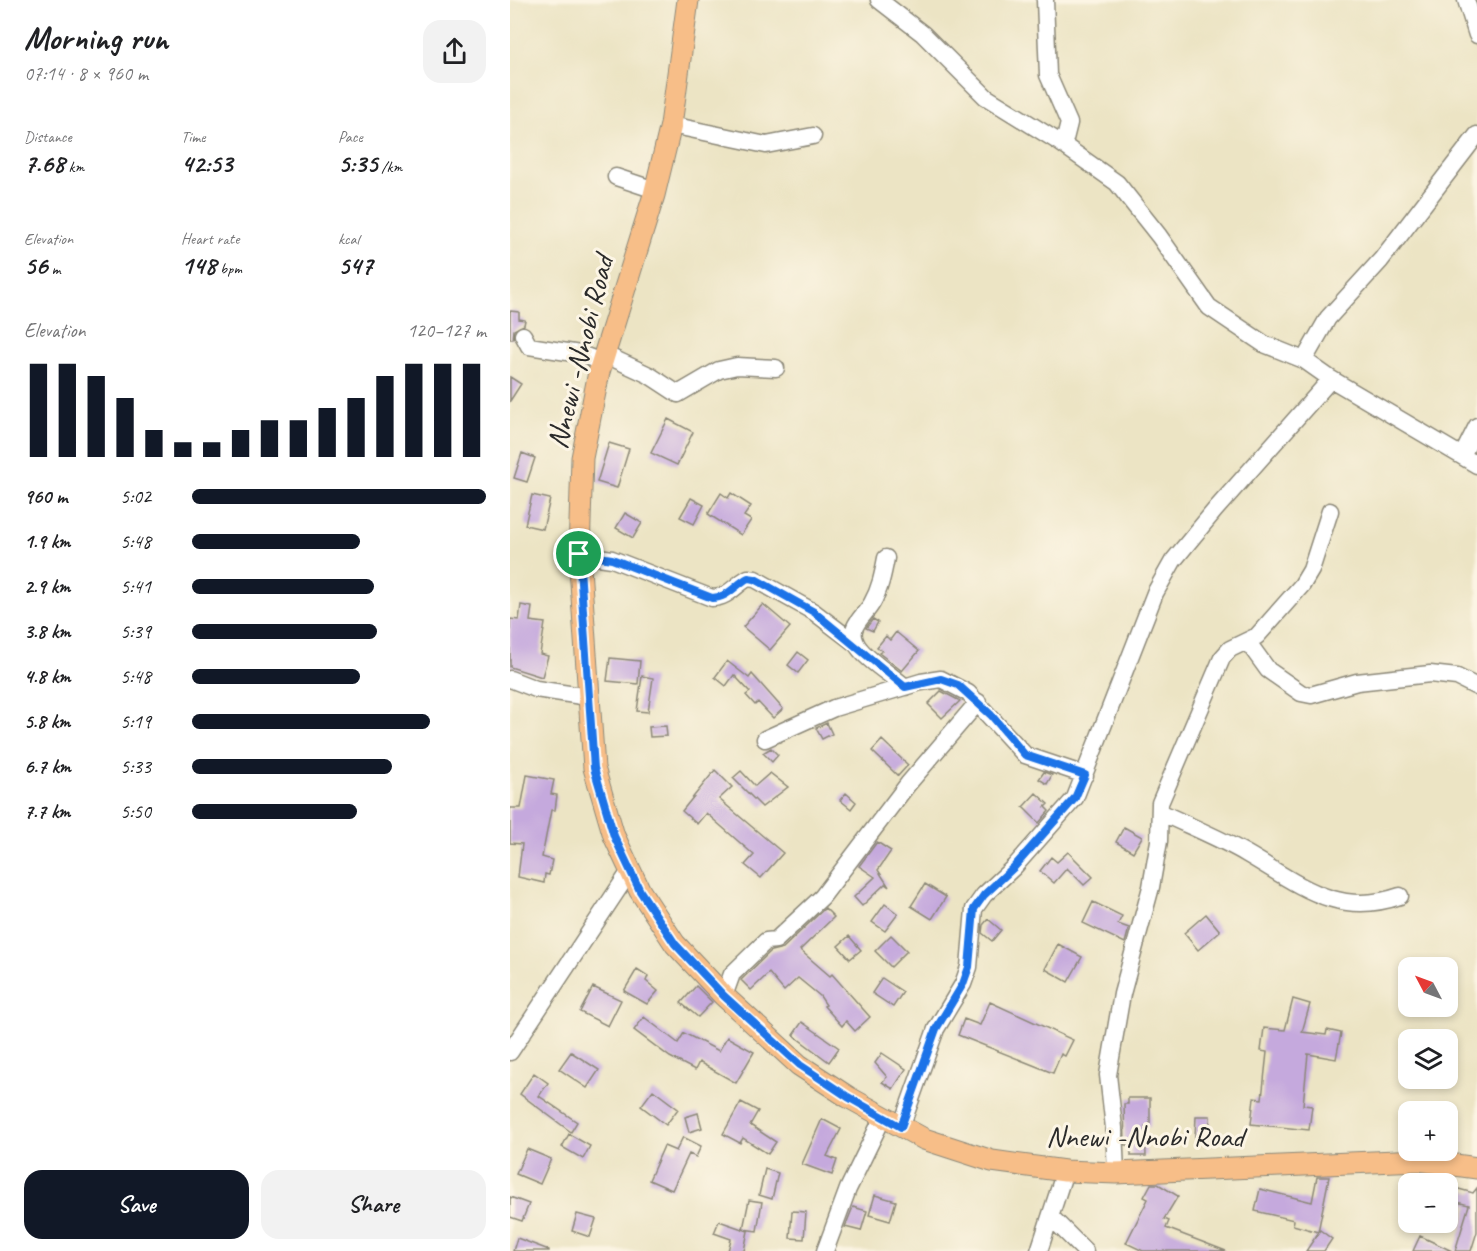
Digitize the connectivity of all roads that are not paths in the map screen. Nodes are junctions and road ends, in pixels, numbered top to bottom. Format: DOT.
graph roads {
  1 [pos="688,0"];
  2 [pos="879,0"];
  3 [pos="1045,0"];
  4 [pos="1466,0"];
  5 [pos="1477,35"];
  6 [pos="671,125"];
  7 [pos="813,135"];
  8 [pos="1477,135"];
  9 [pos="1059,142"];
  10 [pos="616,177"];
  11 [pos="656,190"];
  12 [pos="523,335"];
  13 [pos="603,358"];
  14 [pos="1304,360"];
  15 [pos="776,368"];
  16 [pos="1331,379"];
  17 [pos="1477,426"];
  18 [pos="1462,456"];
  19 [pos="1477,465"];
  20 [pos="1330,511"];
  21 [pos="579,554"];
  22 [pos="886,558"];
  23 [pos="1247,641"];
  24 [pos="856,644"];
  25 [pos="510,679"];
  26 [pos="905,687"];
  27 [pos="1477,687"];
  28 [pos="588,697"];
  29 [pos="978,702"];
  30 [pos="765,739"];
  31 [pos="1085,775"];
  32 [pos="1160,812"];
  33 [pos="630,871"];
  34 [pos="1400,896"];
  35 [pos="724,996"];
  36 [pos="510,1052"];
  37 [pos="892,1122"];
  38 [pos="1477,1168"];
  39 [pos="1065,1171"];
  40 [pos="1116,1173"];
  41 [pos="1051,1217"];
  42 [pos="825,1251"];
  43 [pos="1040,1251"];
  44 [pos="1085,1251"];
  1 -- 6 [label="main road, Nnewi -Nnobi Road"];
  2 -- 9 [label="street"];
  3 -- 9 [label="street"];
  4 -- 5 [label="street"];
  6 -- 7 [label="street"];
  6 -- 11 [label="main road, Nnewi -Nnobi Road"];
  8 -- 14 [label="street"];
  9 -- 14 [label="street"];
  10 -- 11 [label="street"];
  11 -- 13 [label="main road, Nnewi -Nnobi Road"];
  12 -- 13 [label="street"];
  13 -- 15 [label="street"];
  13 -- 21 [label="main road, Nnewi -Nnobi Road"];
  14 -- 16 [label="street"];
  16 -- 18 [label="street"];
  16 -- 31 [label="street"];
  17 -- 18 [label="street"];
  18 -- 19 [label="street"];
  20 -- 23 [label="street"];
  21 -- 24 [label="street"];
  21 -- 28 [label="main road, Nnewi -Nnobi Road"];
  22 -- 24 [label="street"];
  23 -- 27 [label="street"];
  23 -- 32 [label="street"];
  24 -- 26 [label="street"];
  25 -- 28 [label="street"];
  26 -- 29 [label="street"];
  26 -- 30 [label="street"];
  28 -- 33 [label="main road, Nnewi -Nnobi Road"];
  29 -- 31 [label="street"];
  29 -- 35 [label="street"];
  31 -- 37 [label="street"];
  32 -- 34 [label="street"];
  32 -- 40 [label="street"];
  33 -- 35 [label="main road, Nnewi -Nnobi Road"];
  33 -- 36 [label="street"];
  35 -- 37 [label="main road, Nnewi -Nnobi Road"];
  37 -- 39 [label="main road, Nnewi -Nnobi Road"];
  37 -- 42 [label="street"];
  38 -- 40 [label="main road, Nnewi -Nnobi Road"];
  39 -- 40 [label="main road, Nnewi -Nnobi Road"];
  39 -- 41 [label="street"];
  41 -- 43 [label="street"];
  41 -- 44 [label="street"];
}
